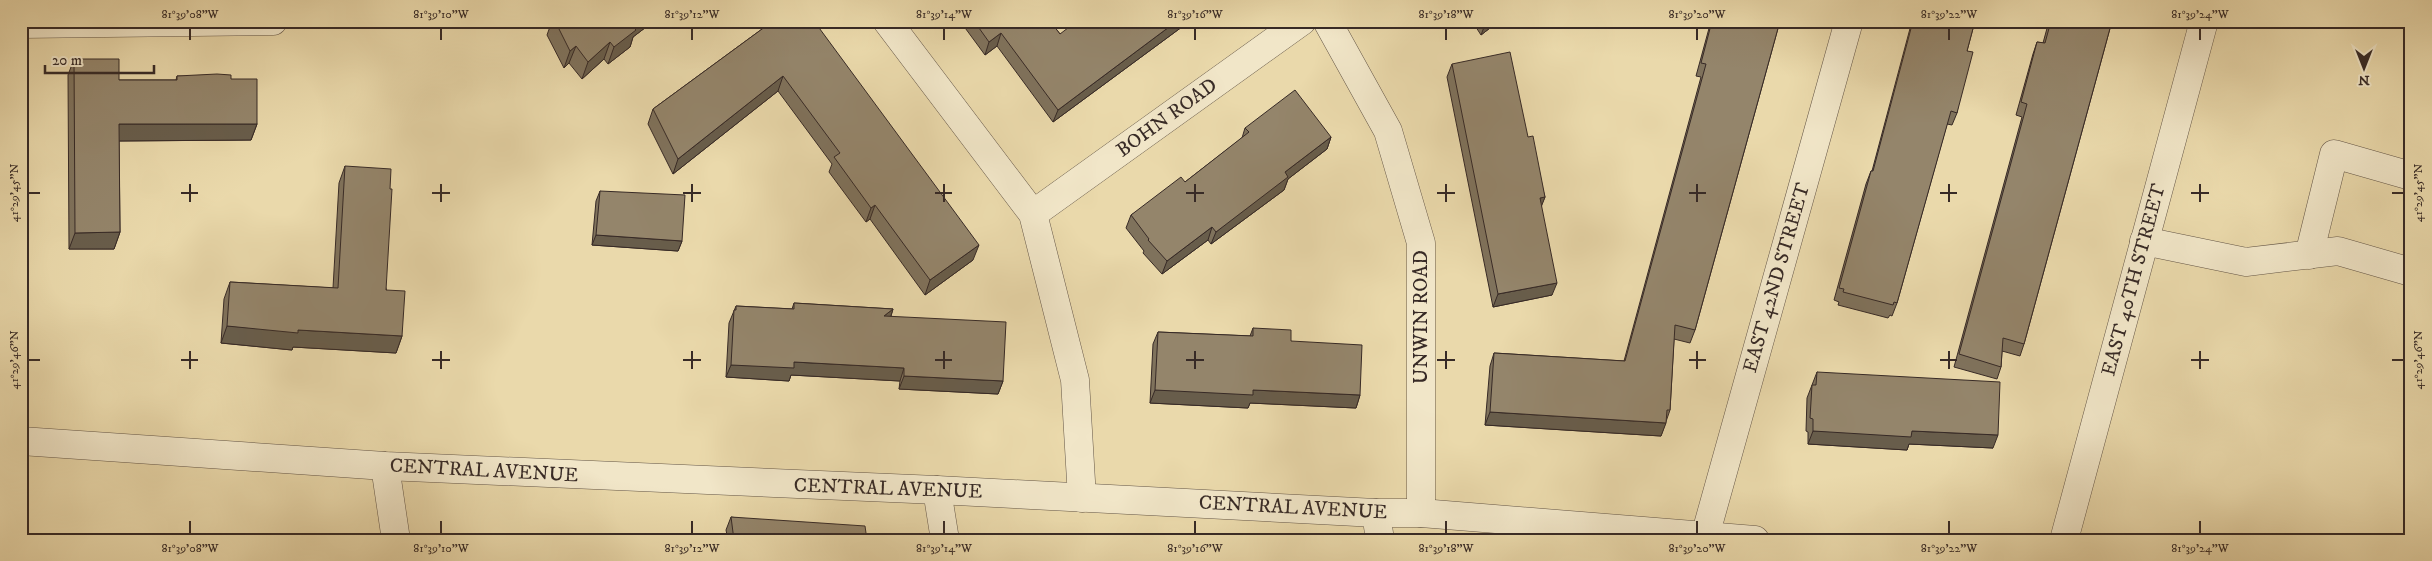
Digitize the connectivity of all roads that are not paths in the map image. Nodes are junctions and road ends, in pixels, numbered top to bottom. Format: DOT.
graph roads {
  1 [pos="272,21"];
  2 [pos="887,21"];
  3 [pos="1302,21"];
  4 [pos="1327,21"];
  5 [pos="1849,21"];
  6 [pos="2204,21"];
  7 [pos="21,24"];
  8 [pos="2411,176"];
  9 [pos="1033,214"];
  10 [pos="2144,241"];
  11 [pos="2309,255"];
  12 [pos="2411,272"];
  13 [pos="21,441"];
  14 [pos="385,466"];
  15 [pos="937,490"];
  16 [pos="1082,498"];
  17 [pos="1376,513"];
  18 [pos="1421,513"];
  19 [pos="1705,536"];
  20 [pos="396,540"];
  21 [pos="945,540"];
  22 [pos="1380,540"];
  23 [pos="1755,540"];
  24 [pos="2064,540"];
  1 -- 7 [label="street"];
  2 -- 9 [label="street"];
  3 -- 9 [label="street, BOHN ROAD"];
  4 -- 18 [label="street, UNWIN ROAD"];
  5 -- 19 [label="street, EAST 42ND STREET"];
  6 -- 10 [label="street, EAST 40TH STREET"];
  8 -- 11 [label="street"];
  9 -- 16 [label="street"];
  10 -- 11 [label="street"];
  10 -- 24 [label="street, EAST 40TH STREET"];
  11 -- 12 [label="street"];
  13 -- 14 [label="street, CENTRAL AVENUE"];
  14 -- 15 [label="street, CENTRAL AVENUE"];
  14 -- 20 [label="street"];
  15 -- 16 [label="street, CENTRAL AVENUE"];
  15 -- 21 [label="street"];
  16 -- 17 [label="street, CENTRAL AVENUE"];
  17 -- 18 [label="street, CENTRAL AVENUE"];
  17 -- 22 [label="street"];
  18 -- 19 [label="street, CENTRAL AVENUE"];
  19 -- 23 [label="street, CENTRAL AVENUE"];
}
